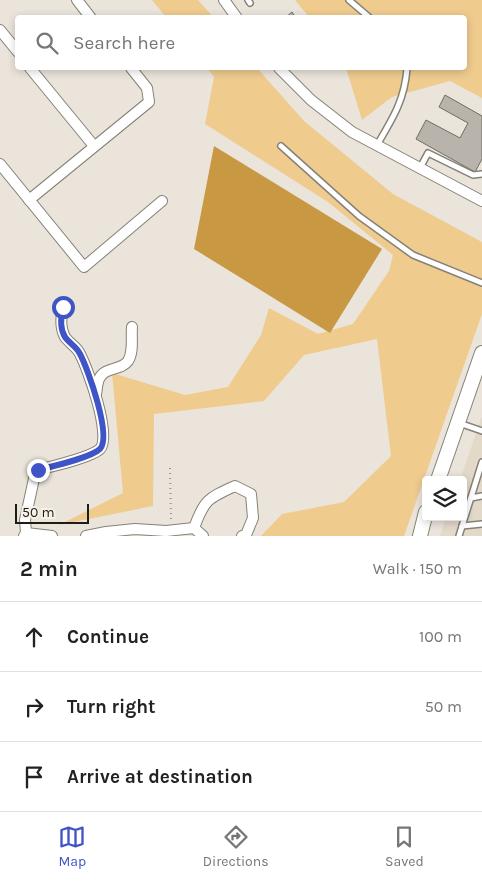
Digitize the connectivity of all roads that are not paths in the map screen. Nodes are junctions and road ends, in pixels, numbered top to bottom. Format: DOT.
graph roads {
  1 [pos="77,0"];
  2 [pos="224,0"];
  3 [pos="349,0"];
  4 [pos="89,15"];
  5 [pos="235,15"];
  6 [pos="366,15"];
  7 [pos="0,30"];
  8 [pos="15,48"];
  9 [pos="32,70"];
  10 [pos="133,70"];
  11 [pos="280,70"];
  12 [pos="407,70"];
  13 [pos="94,146"];
  14 [pos="280,146"];
  15 [pos="377,146"];
  16 [pos="0,164"];
  17 [pos="420,168"];
  18 [pos="482,174"];
  19 [pos="29,200"];
  20 [pos="162,201"];
  21 [pos="482,201"];
  22 [pos="482,283"];
  23 [pos="63,307"];
  24 [pos="132,327"];
  25 [pos="482,353"];
  26 [pos="95,395"];
  27 [pos="459,423"];
  28 [pos="482,431"];
  29 [pos="482,462"];
  30 [pos="439,476"];
  31 [pos="482,496"];
  32 [pos="471,498"];
  33 [pos="424,521"];
  34 [pos="482,524"];
  35 [pos="462,526"];
  36 [pos="194,528"];
  37 [pos="25,535"];
  38 [pos="52,536"];
  39 [pos="86,536"];
  40 [pos="203,536"];
  41 [pos="242,536"];
  42 [pos="420,536"];
  43 [pos="459,536"];
  1 -- 4 [label="street"];
  2 -- 5 [label="street"];
  3 -- 6 [label="lane"];
  7 -- 8 [label="street"];
  9 -- 13 [label="street"];
  10 -- 13 [label="street"];
  11 -- 15 [label="street"];
  12 -- 15 [label="lane"];
  13 -- 19 [label="street"];
  14 -- 22 [label="lane"];
  15 -- 17 [label="street"];
  16 -- 19 [label="street"];
  17 -- 18 [label="lane"];
  17 -- 21 [label="street"];
  19 -- 20 [label="street"];
  23 -- 26 [label="street"];
  24 -- 26 [label="street"];
  25 -- 27 [label="street"];
  26 -- 37 [label="street"];
  27 -- 28 [label="lane"];
  27 -- 30 [label="street"];
  29 -- 32 [label="lane"];
  31 -- 32 [label="lane"];
  32 -- 35 [label="lane"];
  33 -- 42 [label="street"];
  34 -- 35 [label="lane"];
  35 -- 43 [label="lane"];
  36 -- 39 [label="street"];
  36 -- 40 [label="street"];
  36 -- 41 [label="street"];
  37 -- 38 [label="street"];
}
